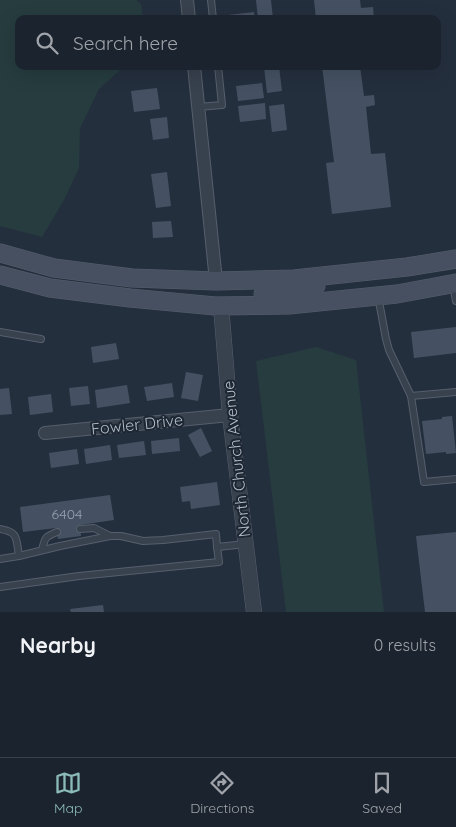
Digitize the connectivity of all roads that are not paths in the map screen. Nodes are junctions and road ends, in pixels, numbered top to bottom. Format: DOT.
graph roads {
  1 [pos="187,0"];
  2 [pos="211,0"];
  3 [pos="189,15"];
  4 [pos="213,15"];
  5 [pos="194,70"];
  6 [pos="218,70"];
  7 [pos="198,107"];
  8 [pos="0,253"];
  9 [pos="456,259"];
  10 [pos="331,275"];
  11 [pos="0,276"];
  12 [pos="216,281"];
  13 [pos="454,283"];
  14 [pos="102,294"];
  15 [pos="378,296"];
  16 [pos="456,302"];
  17 [pos="221,306"];
  18 [pos="0,332"];
  19 [pos="41,340"];
  20 [pos="456,392"];
  21 [pos="411,396"];
  22 [pos="230,415"];
  23 [pos="45,433"];
  24 [pos="456,479"];
  25 [pos="0,529"];
  26 [pos="80,529"];
  27 [pos="57,532"];
  28 [pos="110,536"];
  29 [pos="246,544"];
  30 [pos="217,547"];
  31 [pos="42,550"];
  32 [pos="20,556"];
  33 [pos="0,558"];
  34 [pos="0,588"];
  35 [pos="254,612"];
  1 -- 3 [label="street"];
  2 -- 4 [label="lane"];
  5 -- 7 [label="street"];
  6 -- 7 [label="lane"];
  7 -- 12 [label="street"];
  8 -- 12 [label="main road"];
  9 -- 10 [label="main road"];
  10 -- 12 [label="main road"];
  10 -- 17 [label="main road"];
  11 -- 14 [label="main road"];
  12 -- 14 [label="main road"];
  13 -- 15 [label="main road"];
  13 -- 16 [label="lane"];
  14 -- 17 [label="main road"];
  15 -- 17 [label="main road"];
  15 -- 21 [label="lane"];
  17 -- 22 [label="street, North Church Avenue"];
  18 -- 19 [label="lane"];
  20 -- 21 [label="lane"];
  21 -- 24 [label="lane"];
  22 -- 23 [label="street, Fowler Drive"];
  22 -- 29 [label="street, North Church Avenue"];
  25 -- 32 [label="lane"];
  26 -- 28 [label="lane"];
  27 -- 31 [label="lane"];
  28 -- 30 [label="lane"];
  28 -- 31 [label="lane"];
  29 -- 30 [label="lane"];
  29 -- 35 [label="street, North Church Avenue"];
  30 -- 34 [label="lane"];
  31 -- 32 [label="lane"];
  32 -- 33 [label="lane"];
}
